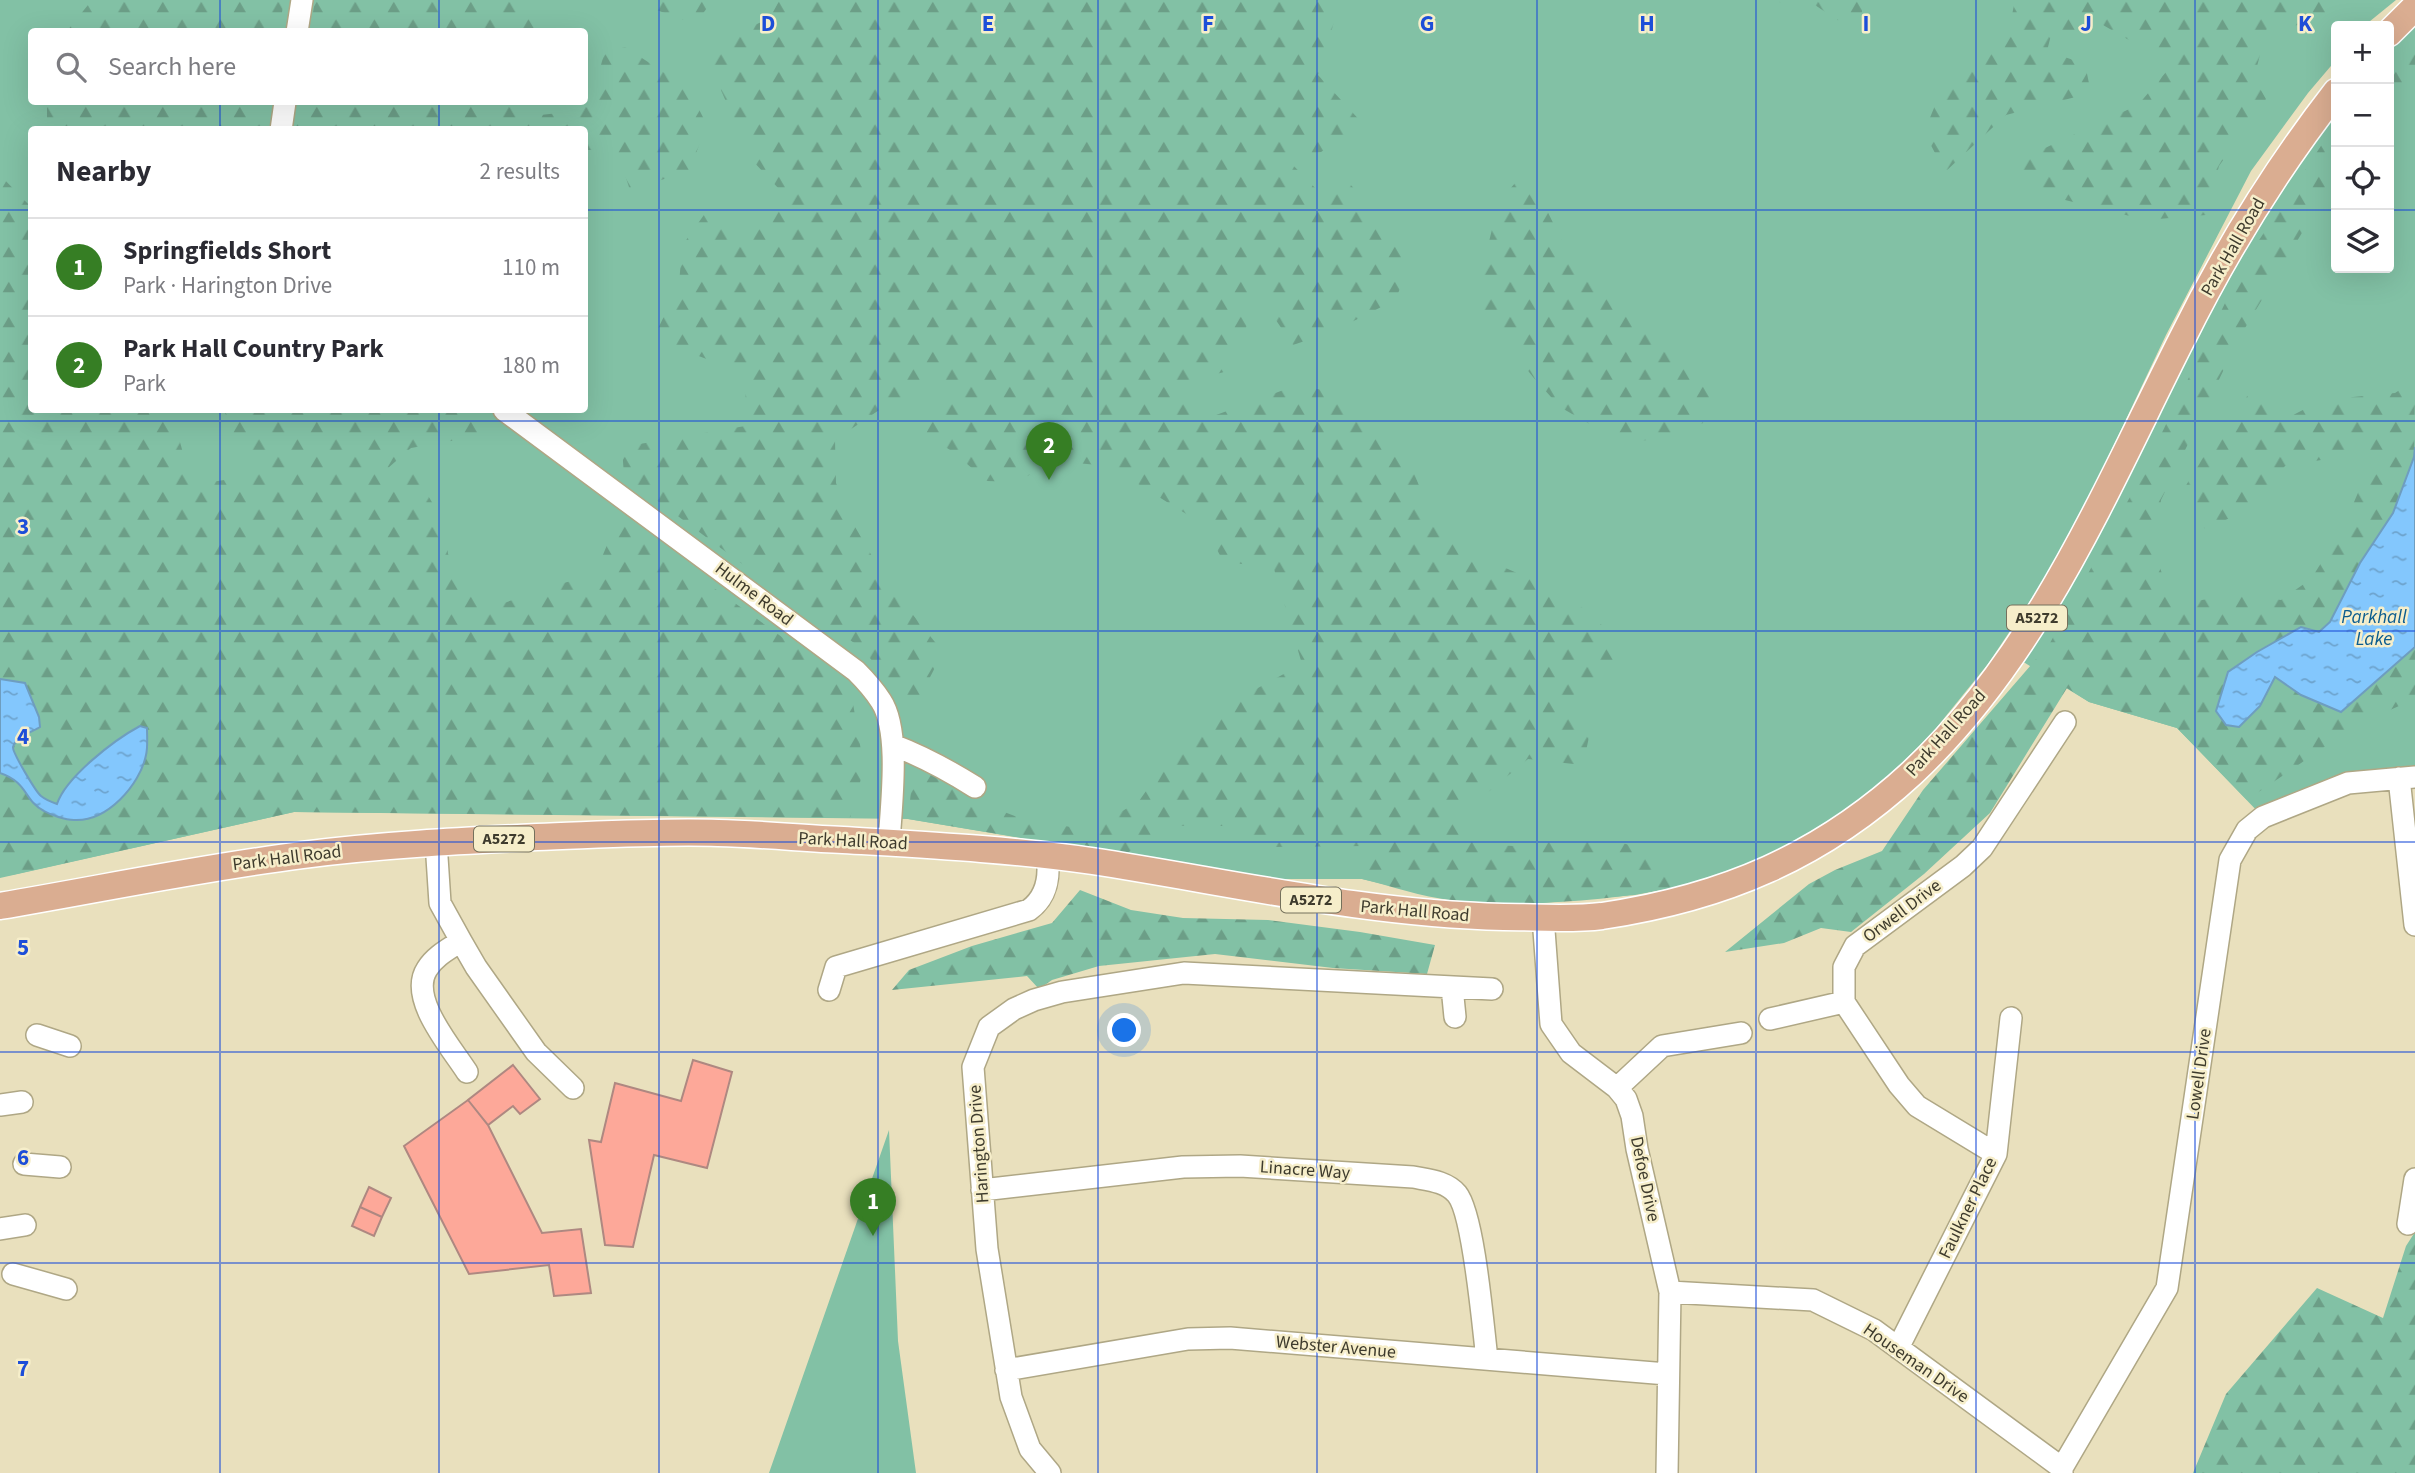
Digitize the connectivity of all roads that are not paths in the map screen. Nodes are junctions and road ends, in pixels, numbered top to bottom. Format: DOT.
graph roads {
  1 [pos="302,0"];
  2 [pos="2415,7"];
  3 [pos="298,28"];
  4 [pos="2394,28"];
  5 [pos="2331,99"];
  6 [pos="285,105"];
  7 [pos="282,126"];
  8 [pos="508,413"];
  9 [pos="2065,722"];
  10 [pos="893,745"];
  11 [pos="2407,778"];
  12 [pos="975,787"];
  13 [pos="436,842"];
  14 [pos="889,843"];
  15 [pos="1048,856"];
  16 [pos="0,906"];
  17 [pos="1543,917"];
  18 [pos="2415,925"];
  19 [pos="461,941"];
  20 [pos="1452,986"];
  21 [pos="1492,989"];
  22 [pos="829,990"];
  23 [pos="1844,1002"];
  24 [pos="1455,1017"];
  25 [pos="2011,1018"];
  26 [pos="1770,1019"];
  27 [pos="1741,1033"];
  28 [pos="37,1035"];
  29 [pos="70,1045"];
  30 [pos="467,1072"];
  31 [pos="573,1088"];
  32 [pos="1617,1088"];
  33 [pos="22,1102"];
  34 [pos="0,1105"];
  35 [pos="1996,1154"];
  36 [pos="24,1164"];
  37 [pos="60,1167"];
  38 [pos="2415,1179"];
  39 [pos="982,1190"];
  40 [pos="2408,1224"];
  41 [pos="25,1225"];
  42 [pos="0,1229"];
  43 [pos="13,1274"];
  44 [pos="66,1289"];
  45 [pos="1670,1292"];
  46 [pos="1898,1348"];
  47 [pos="1487,1359"];
  48 [pos="1006,1370"];
  49 [pos="1667,1374"];
  50 [pos="2062,1471"];
  51 [pos="1050,1473"];
  52 [pos="1667,1473"];
  1 -- 3 [label="street"];
  2 -- 4 [label="main road"];
  5 -- 17 [label="main road, Park Hall Road / A5272"];
  6 -- 7 [label="street"];
  8 -- 10 [label="street, Hulme Road"];
  9 -- 23 [label="street, Orwell Drive"];
  10 -- 12 [label="street"];
  10 -- 14 [label="street, Hulme Road"];
  11 -- 18 [label="street"];
  11 -- 50 [label="street, Lowell Drive"];
  13 -- 14 [label="main road, Park Hall Road / A5272"];
  13 -- 16 [label="main road, Park Hall Road / A5272"];
  13 -- 19 [label="street"];
  14 -- 15 [label="main road, Park Hall Road / A5272"];
  15 -- 17 [label="main road, Park Hall Road / A5272"];
  15 -- 22 [label="street"];
  17 -- 32 [label="street, Defoe Drive"];
  19 -- 30 [label="street"];
  19 -- 31 [label="street"];
  20 -- 21 [label="street, Harington Drive"];
  20 -- 24 [label="street"];
  20 -- 39 [label="street, Harington Drive"];
  23 -- 26 [label="street"];
  23 -- 35 [label="street"];
  25 -- 35 [label="street, Faulkner Place"];
  27 -- 32 [label="street"];
  28 -- 29 [label="street"];
  32 -- 45 [label="street, Defoe Drive"];
  33 -- 34 [label="street"];
  35 -- 46 [label="street, Faulkner Place"];
  36 -- 37 [label="street"];
  38 -- 40 [label="street"];
  39 -- 47 [label="street, Linacre Way"];
  39 -- 48 [label="street, Harington Drive"];
  41 -- 42 [label="street"];
  43 -- 44 [label="street"];
  45 -- 46 [label="street, Houseman Drive"];
  45 -- 49 [label="street, Defoe Drive"];
  46 -- 50 [label="street, Houseman Drive"];
  47 -- 48 [label="street, Webster Avenue"];
  47 -- 49 [label="street, Webster Avenue"];
  48 -- 51 [label="street, Harington Drive"];
  49 -- 52 [label="street, Defoe Drive"];
}
